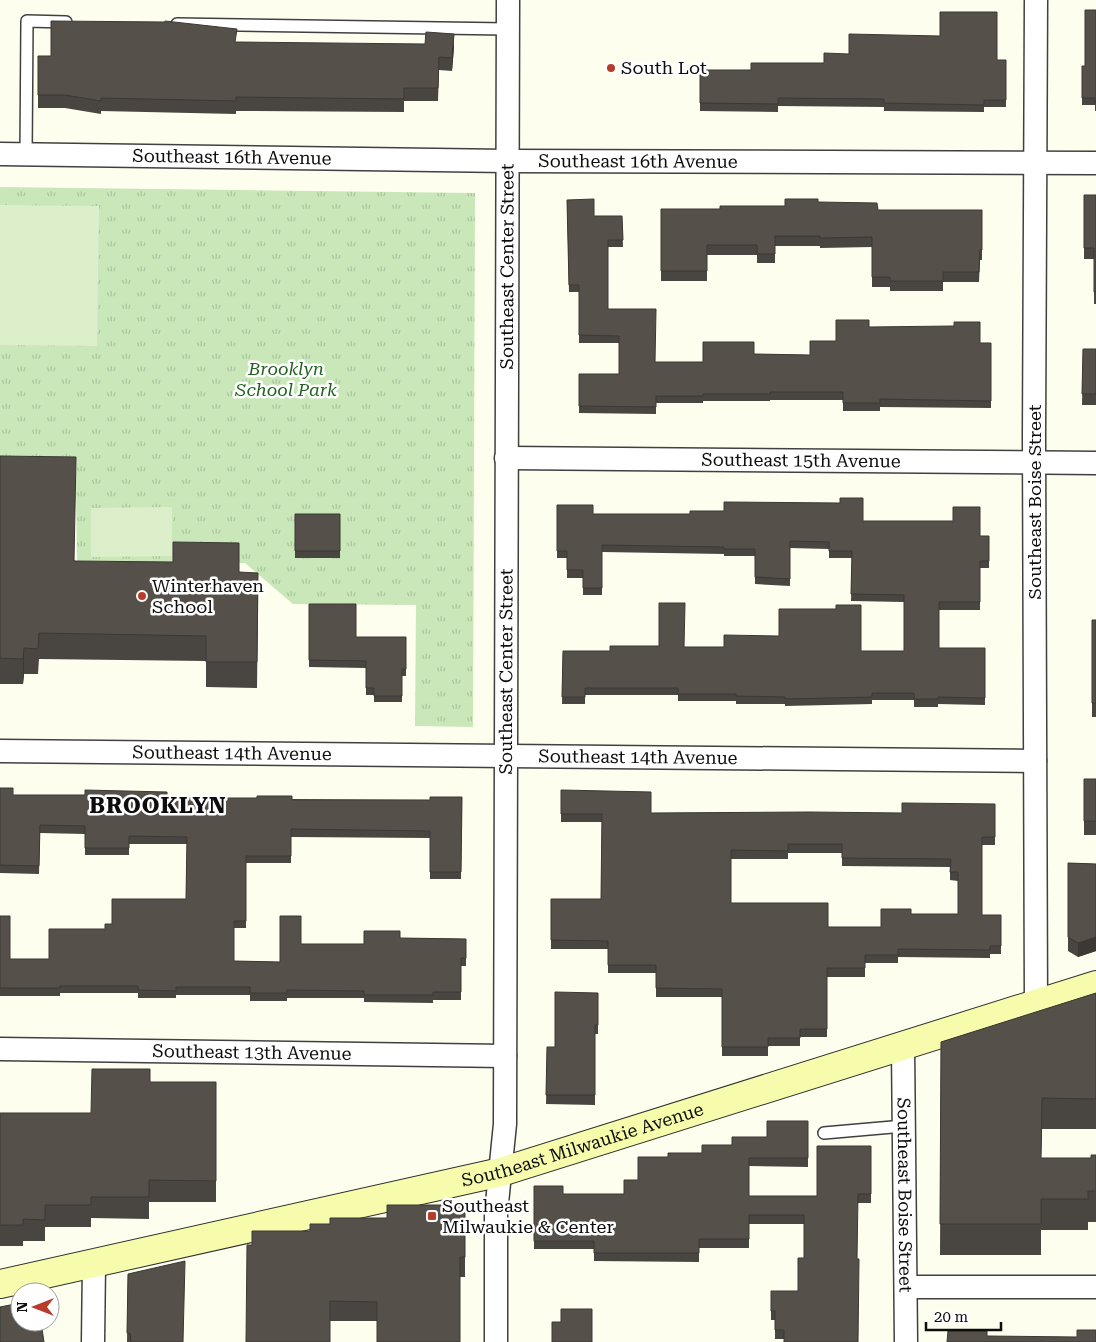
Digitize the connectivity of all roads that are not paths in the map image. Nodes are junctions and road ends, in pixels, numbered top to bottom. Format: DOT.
graph roads {
  1 [pos="508,0"];
  2 [pos="1036,0"];
  3 [pos="76,22"];
  4 [pos="164,24"];
  5 [pos="507,29"];
  6 [pos="0,154"];
  7 [pos="26,155"];
  8 [pos="507,161"];
  9 [pos="1036,163"];
  10 [pos="1096,163"];
  11 [pos="506,458"];
  12 [pos="1034,463"];
  13 [pos="1096,463"];
  14 [pos="0,751"];
  15 [pos="506,757"];
  16 [pos="1035,761"];
  17 [pos="1096,985"];
  18 [pos="1036,1004"];
  19 [pos="903,1047"];
  20 [pos="0,1049"];
  21 [pos="505,1056"];
  22 [pos="904,1126"];
  23 [pos="824,1133"];
  24 [pos="501,1172"];
  25 [pos="94,1264"];
  26 [pos="0,1284"];
  27 [pos="906,1287"];
  28 [pos="1096,1287"];
  29 [pos="93,1342"];
  30 [pos="496,1342"];
  31 [pos="906,1342"];
  1 -- 5 [label="street, Southeast Center Street"];
  2 -- 9 [label="street, Southeast Boise Street"];
  3 -- 7 [label="lane"];
  4 -- 5 [label="lane"];
  5 -- 8 [label="street, Southeast Center Street"];
  6 -- 7 [label="street, Southeast 16th Avenue"];
  7 -- 8 [label="street, Southeast 16th Avenue"];
  8 -- 9 [label="street, Southeast 16th Avenue"];
  8 -- 11 [label="street, Southeast Center Street"];
  9 -- 10 [label="street, Southeast 16th Avenue"];
  9 -- 12 [label="street, Southeast Boise Street"];
  11 -- 12 [label="street, Southeast 15th Avenue"];
  11 -- 15 [label="street, Southeast Center Street"];
  12 -- 13 [label="street, Southeast 15th Avenue"];
  12 -- 16 [label="street, Southeast Boise Street"];
  14 -- 15 [label="street, Southeast 14th Avenue"];
  15 -- 16 [label="street, Southeast 14th Avenue"];
  15 -- 21 [label="street, Southeast Center Street"];
  16 -- 18 [label="street, Southeast Boise Street"];
  17 -- 18 [label="main road, Southeast Milwaukie Avenue"];
  18 -- 19 [label="main road, Southeast Milwaukie Avenue"];
  19 -- 22 [label="street, Southeast Boise Street"];
  19 -- 24 [label="main road, Southeast Milwaukie Avenue"];
  20 -- 21 [label="street, Southeast 13th Avenue"];
  21 -- 24 [label="street, Southeast Center Street"];
  22 -- 23 [label="lane"];
  22 -- 27 [label="street, Southeast Boise Street"];
  24 -- 25 [label="main road, Southeast Milwaukie Avenue"];
  24 -- 30 [label="street, Southeast Center Street"];
  25 -- 26 [label="main road, Southeast Milwaukie Avenue"];
  25 -- 29 [label="street"];
  27 -- 28 [label="street"];
  27 -- 31 [label="street, Southeast Boise Street"];
}
